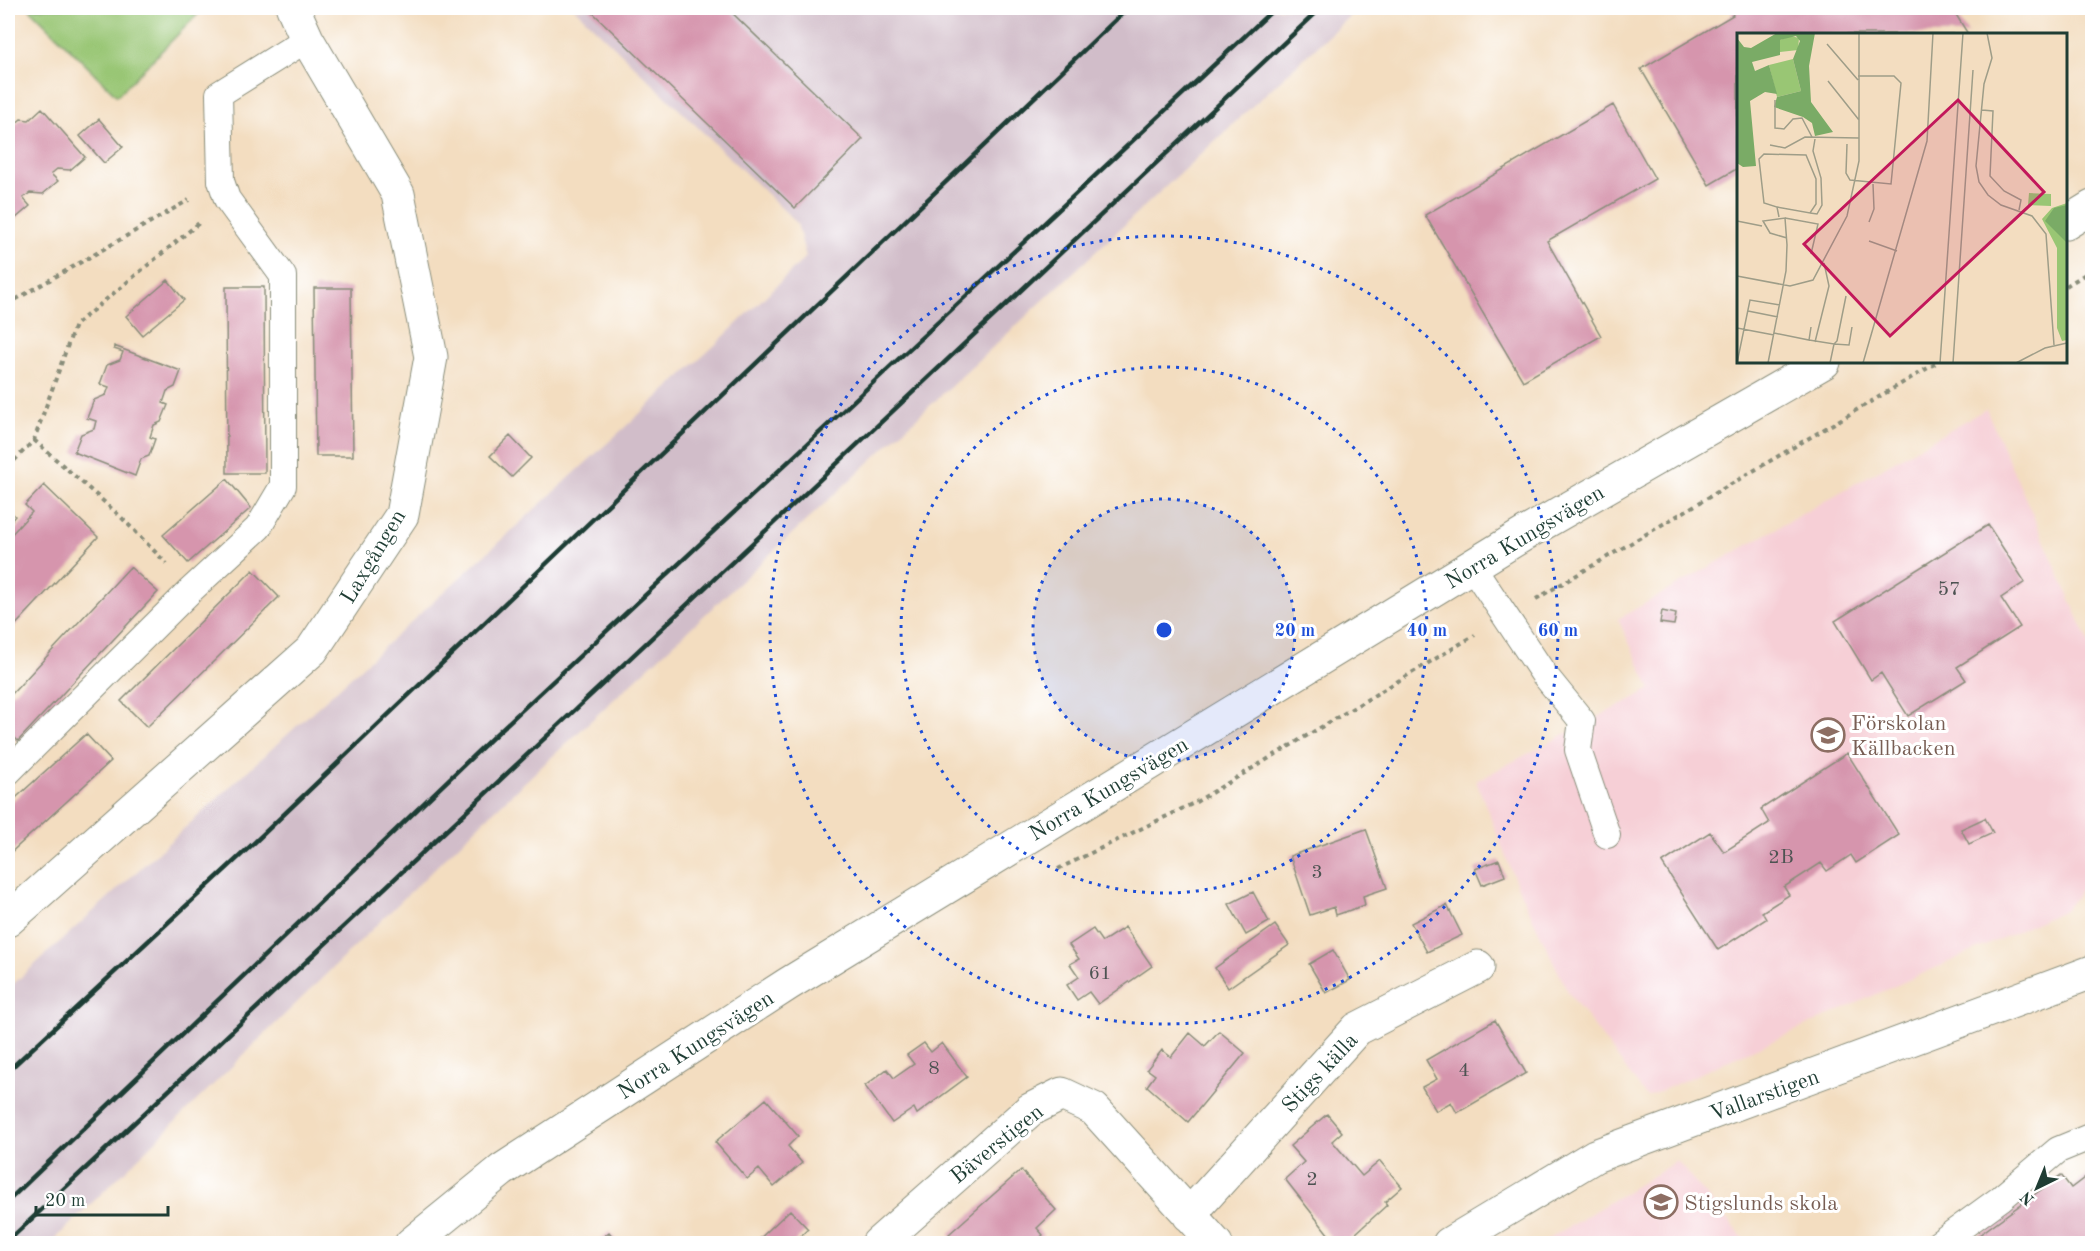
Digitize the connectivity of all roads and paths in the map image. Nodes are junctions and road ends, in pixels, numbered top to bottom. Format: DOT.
graph roads {
  1 [pos="293,8"];
  2 [pos="307,39"];
  3 [pos="224,190"];
  4 [pos="2092,207"];
  5 [pos="2067,222"];
  6 [pos="2092,270"];
  7 [pos="2067,285"];
  8 [pos="8,304"];
  9 [pos="1822,363"];
  10 [pos="1936,363"];
  11 [pos="34,440"];
  12 [pos="8,467"];
  13 [pos="1472,566"];
  14 [pos="191,590"];
  15 [pos="1506,617"];
  16 [pos="8,772"];
  17 [pos="1606,835"];
  18 [pos="1048,873"];
  19 [pos="8,920"];
  20 [pos="1478,967"];
  21 [pos="2089,967"];
  22 [pos="2092,1136"];
  23 [pos="1189,1215"];
  24 [pos="411,1244"];
  25 [pos="878,1244"];
  26 [pos="1216,1244"];
  27 [pos="1449,1244"];
  28 [pos="1938,1244"];
  1 -- 2 [label="street, Laxgången"];
  2 -- 3 [label="lane"];
  2 -- 19 [label="street, Laxgången"];
  3 -- 8 [label="path"];
  3 -- 11 [label="path"];
  3 -- 14 [label="lane"];
  4 -- 5 [label="street"];
  6 -- 7 [label="path"];
  9 -- 13 [label="street, Norra Kungsvägen"];
  10 -- 15 [label="path"];
  11 -- 12 [label="path"];
  11 -- 14 [label="path"];
  13 -- 15 [label="lane"];
  13 -- 24 [label="street, Norra Kungsvägen"];
  14 -- 16 [label="lane"];
  15 -- 17 [label="lane"];
  15 -- 18 [label="path"];
  20 -- 23 [label="street, Stigs källa"];
  21 -- 27 [label="street, Vallarstigen"];
  22 -- 28 [label="lane"];
  23 -- 25 [label="street, Bäverstigen"];
  23 -- 26 [label="street, Bäverstigen"];
}
